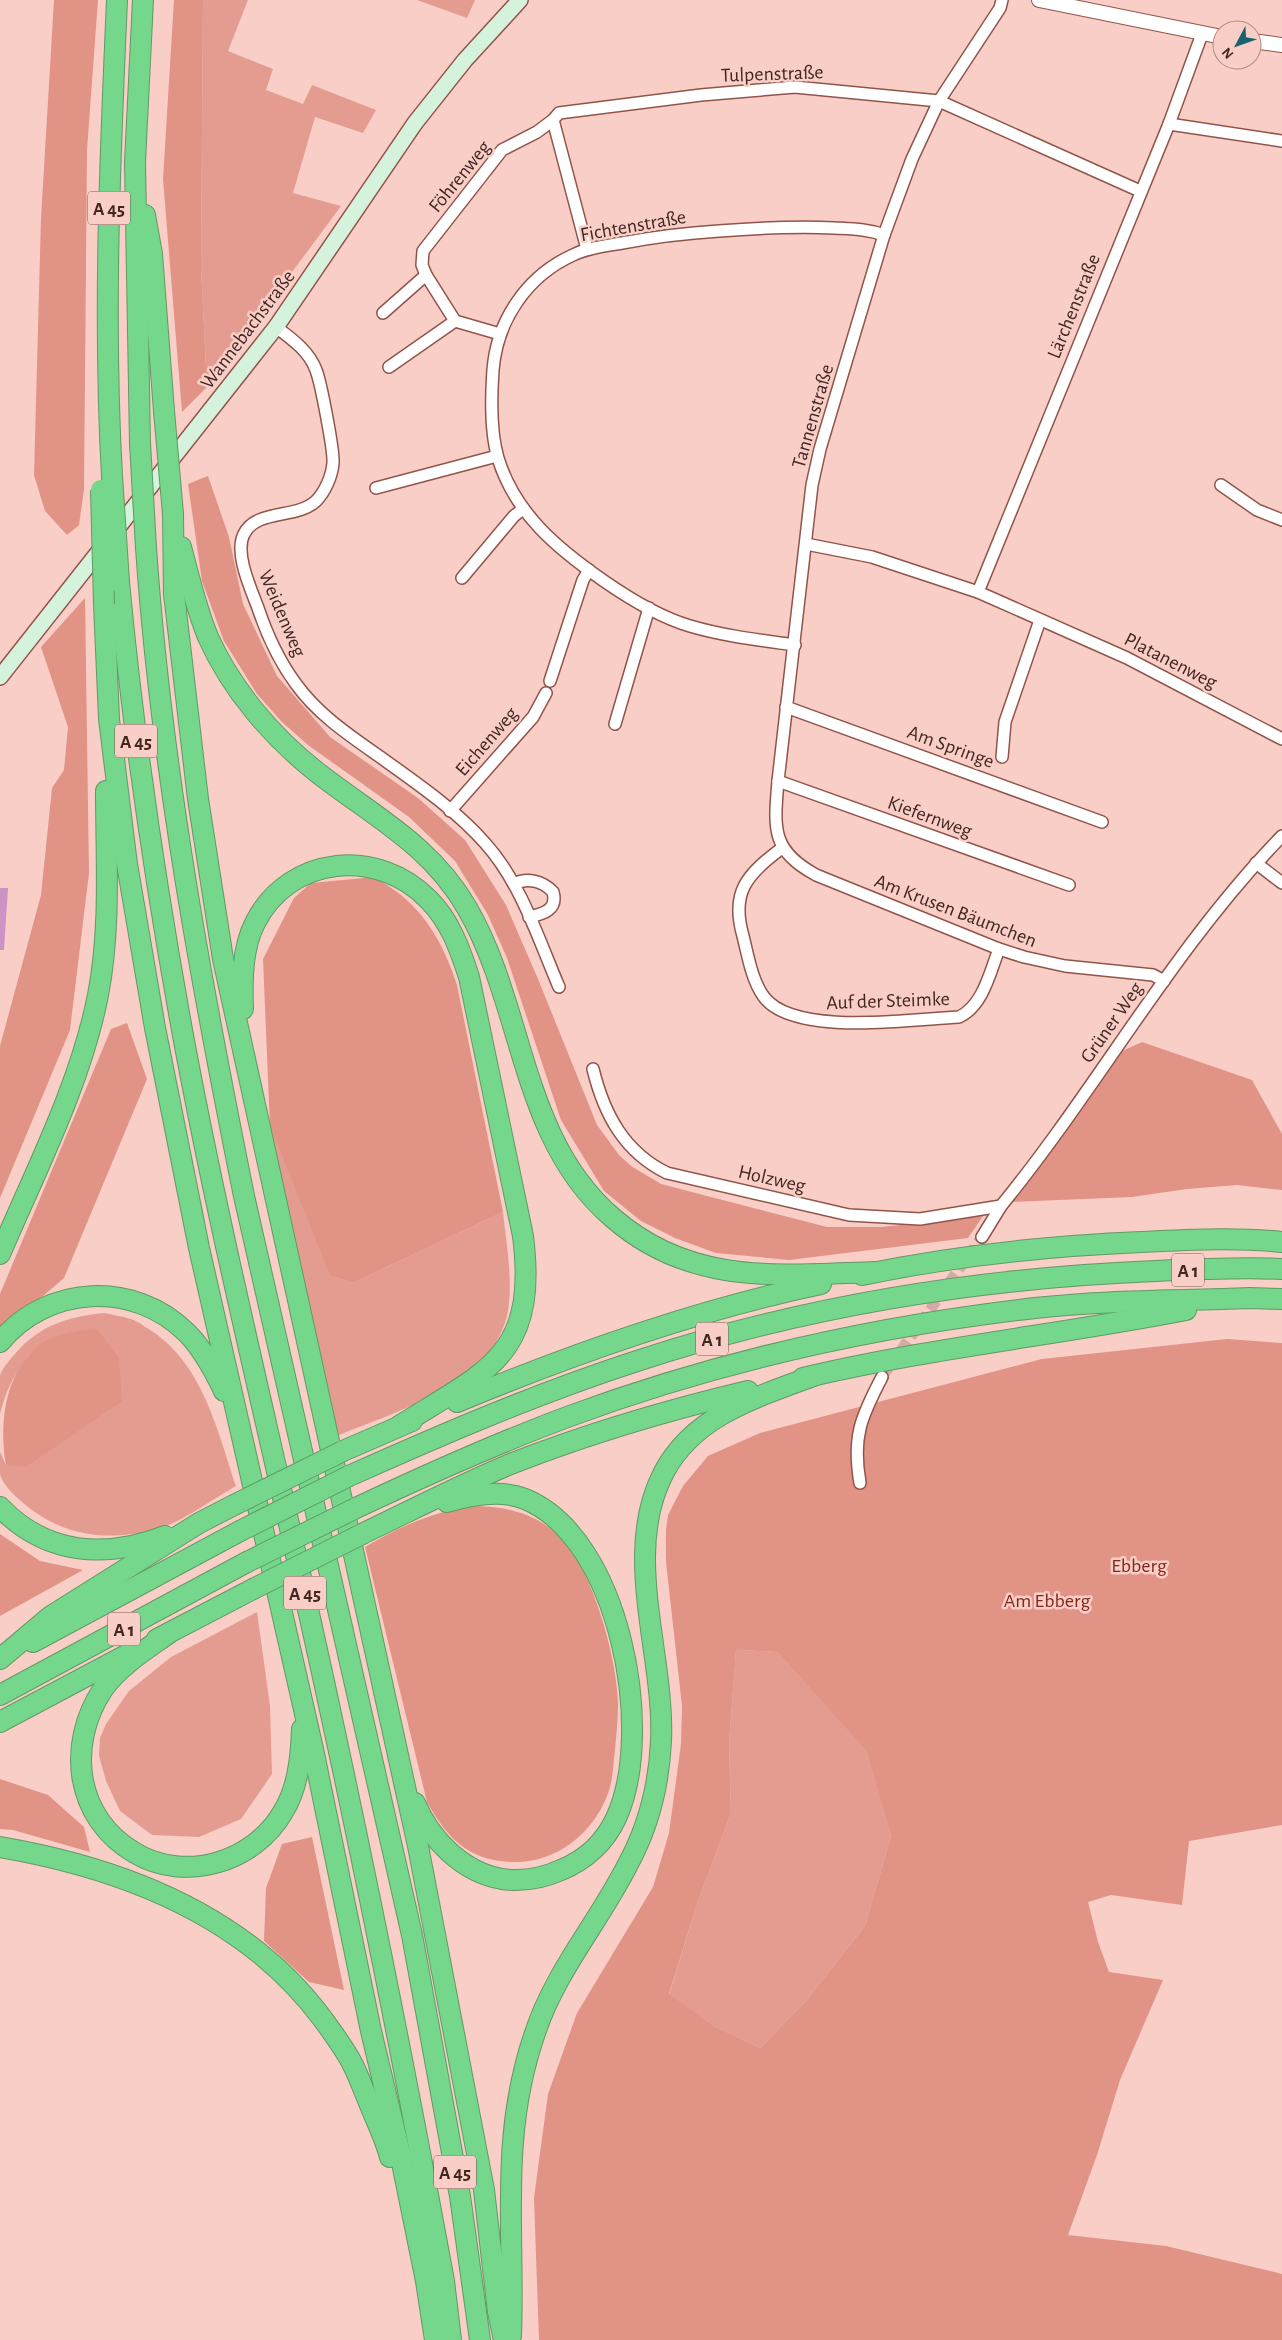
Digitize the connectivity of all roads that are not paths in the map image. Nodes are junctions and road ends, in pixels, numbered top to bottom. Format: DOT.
graph roads {
  1 [pos="117,0"];
  2 [pos="143,0"];
  3 [pos="520,0"];
  4 [pos="1002,0"];
  5 [pos="1040,0"];
  6 [pos="1202,34"];
  7 [pos="1212,36"];
  8 [pos="1262,42"];
  9 [pos="1282,45"];
  10 [pos="939,101"];
  11 [pos="553,120"];
  12 [pos="1169,124"];
  13 [pos="1282,141"];
  14 [pos="135,162"];
  15 [pos="1140,191"];
  16 [pos="884,235"];
  17 [pos="587,249"];
  18 [pos="426,275"];
  19 [pos="383,312"];
  20 [pos="455,321"];
  21 [pos="276,328"];
  22 [pos="500,334"];
  23 [pos="389,367"];
  24 [pos="497,456"];
  25 [pos="106,483"];
  26 [pos="1221,485"];
  27 [pos="376,488"];
  28 [pos="523,509"];
  29 [pos="173,514"];
  30 [pos="1282,520"];
  31 [pos="806,544"];
  32 [pos="589,570"];
  33 [pos="462,578"];
  34 [pos="978,592"];
  35 [pos="649,608"];
  36 [pos="1040,620"];
  37 [pos="794,645"];
  38 [pos="0,677"];
  39 [pos="550,681"];
  40 [pos="546,693"];
  41 [pos="786,707"];
  42 [pos="109,719"];
  43 [pos="615,724"];
  44 [pos="1282,739"];
  45 [pos="1002,757"];
  46 [pos="778,782"];
  47 [pos="450,810"];
  48 [pos="1102,822"];
  49 [pos="1282,836"];
  50 [pos="782,848"];
  51 [pos="1256,862"];
  52 [pos="799,866"];
  53 [pos="1282,883"];
  54 [pos="514,884"];
  55 [pos="1069,885"];
  56 [pos="529,917"];
  57 [pos="999,949"];
  58 [pos="1164,980"];
  59 [pos="559,987"];
  60 [pos="593,1069"];
  61 [pos="251,1085"];
  62 [pos="1001,1206"];
  63 [pos="982,1238"];
  64 [pos="1282,1242"];
  65 [pos="0,1254"];
  66 [pos="1282,1268"];
  67 [pos="874,1272"];
  68 [pos="1249,1298"];
  69 [pos="1282,1299"];
  70 [pos="0,1342"];
  71 [pos="816,1375"];
  72 [pos="882,1377"];
  73 [pos="236,1414"];
  74 [pos="399,1426"];
  75 [pos="860,1483"];
  76 [pos="0,1507"];
  77 [pos="395,1518"];
  78 [pos="199,1523"];
  79 [pos="169,1632"];
  80 [pos="0,1659"];
  81 [pos="0,1695"];
  82 [pos="302,1704"];
  83 [pos="390,1718"];
  84 [pos="0,1722"];
  85 [pos="0,1847"];
  86 [pos="426,2281"];
  87 [pos="435,2340"];
  88 [pos="451,2340"];
  89 [pos="480,2340"];
  90 [pos="504,2340"];
  91 [pos="511,2340"];
  1 -- 25 [label="highway, A 45"];
  2 -- 14 [label="highway, A 45"];
  3 -- 21 [label="main road, Wannebachstraße"];
  4 -- 10 [label="street, Tannenstraße"];
  5 -- 6 [label="street"];
  6 -- 7 [label="street"];
  6 -- 12 [label="street, Lärchenstraße"];
  8 -- 9 [label="street"];
  10 -- 11 [label="street, Tulpenstraße"];
  10 -- 15 [label="street, Tulpenstraße"];
  10 -- 16 [label="street, Tannenstraße"];
  11 -- 17 [label="street"];
  11 -- 18 [label="street, Föhrenweg"];
  12 -- 13 [label="street"];
  12 -- 15 [label="street, Lärchenstraße"];
  14 -- 29 [label="highway, bridge"];
  14 -- 89 [label="highway, A 45, bridge"];
  15 -- 34 [label="street, Lärchenstraße"];
  16 -- 17 [label="street, Fichtenstraße"];
  16 -- 31 [label="street, Tannenstraße"];
  17 -- 22 [label="street, Fichtenstraße"];
  18 -- 19 [label="street"];
  18 -- 20 [label="street, Föhrenweg"];
  20 -- 22 [label="street"];
  20 -- 23 [label="street"];
  21 -- 38 [label="main road, Wannebachstraße"];
  21 -- 47 [label="street, Weidenweg"];
  22 -- 24 [label="street, Fichtenstraße"];
  24 -- 27 [label="street"];
  24 -- 28 [label="street, Fichtenstraße"];
  25 -- 42 [label="highway, bridge"];
  25 -- 88 [label="highway, A 45, bridge"];
  26 -- 30 [label="street"];
  28 -- 32 [label="street, Fichtenstraße"];
  28 -- 33 [label="street"];
  29 -- 61 [label="highway"];
  29 -- 67 [label="highway"];
  31 -- 34 [label="street, Platanenweg"];
  31 -- 37 [label="street, Tannenstraße"];
  32 -- 35 [label="street, Fichtenstraße"];
  32 -- 39 [label="street"];
  34 -- 36 [label="street, Platanenweg"];
  35 -- 37 [label="street, Fichtenstraße"];
  35 -- 43 [label="street"];
  36 -- 44 [label="street, Platanenweg"];
  36 -- 45 [label="street"];
  37 -- 41 [label="street, Tannenstraße"];
  40 -- 47 [label="street, Eichenweg"];
  41 -- 46 [label="street, Tannenstraße"];
  41 -- 48 [label="street, Am Springe"];
  42 -- 65 [label="highway"];
  42 -- 73 [label="highway"];
  46 -- 50 [label="street, Tannenstraße"];
  46 -- 55 [label="street, Kiefernweg"];
  47 -- 54 [label="street, Weidenweg"];
  49 -- 51 [label="street, Grüner Weg"];
  50 -- 52 [label="street, Tannenstraße"];
  50 -- 57 [label="street, Auf der Steimke"];
  51 -- 53 [label="street"];
  51 -- 58 [label="street, Grüner Weg"];
  52 -- 57 [label="street, Am Krusen Bäumchen"];
  54 -- 56 [label="street, Weidenweg"];
  54 -- 56 [label="street"];
  56 -- 59 [label="street, Weidenweg"];
  57 -- 58 [label="street, Am Krusen Bäumchen"];
  58 -- 62 [label="street, Grüner Weg"];
  60 -- 62 [label="street, Holzweg"];
  61 -- 74 [label="highway"];
  61 -- 83 [label="highway"];
  62 -- 63 [label="street, Grüner Weg"];
  64 -- 67 [label="highway"];
  66 -- 80 [label="highway, A 1, bridge"];
  67 -- 74 [label="highway"];
  68 -- 69 [label="highway, A 1"];
  68 -- 71 [label="highway"];
  68 -- 81 [label="highway, A 1, bridge"];
  70 -- 73 [label="highway"];
  71 -- 77 [label="highway"];
  71 -- 91 [label="highway"];
  72 -- 75 [label="street"];
  73 -- 82 [label="highway"];
  74 -- 78 [label="highway, bridge"];
  76 -- 78 [label="highway"];
  77 -- 79 [label="highway, bridge"];
  77 -- 83 [label="highway"];
  78 -- 80 [label="highway"];
  79 -- 82 [label="highway"];
  79 -- 84 [label="highway"];
  82 -- 86 [label="highway"];
  83 -- 90 [label="highway"];
  85 -- 86 [label="highway"];
  86 -- 87 [label="highway"];
}
